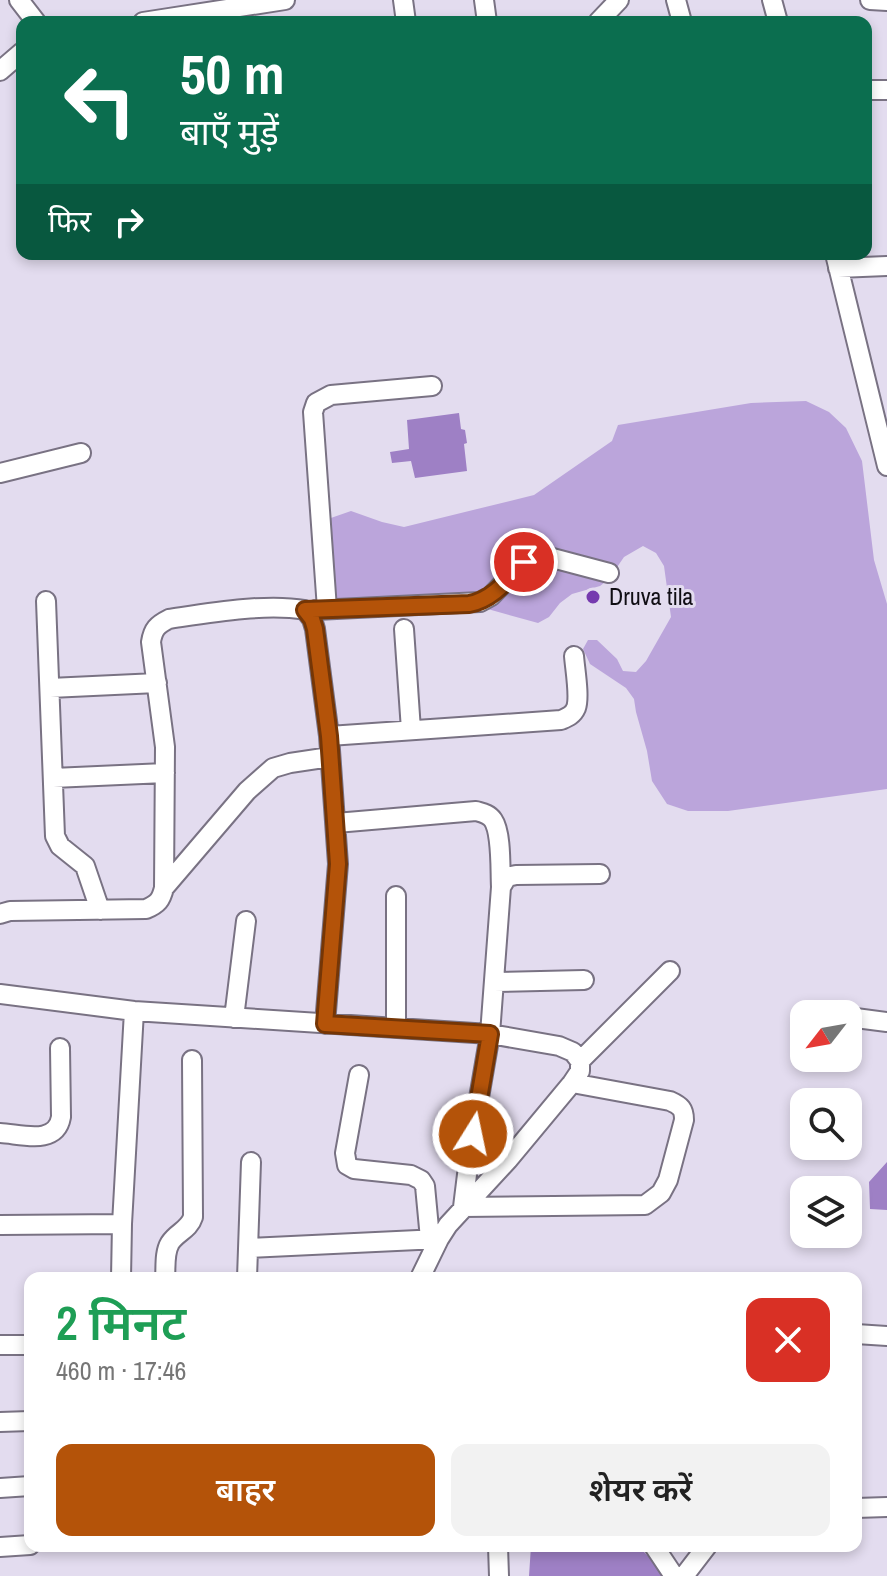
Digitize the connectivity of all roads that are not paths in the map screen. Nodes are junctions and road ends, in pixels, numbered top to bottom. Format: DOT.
graph roads {
  1 [pos="19,0"];
  2 [pos="619,0"];
  3 [pos="870,0"];
  4 [pos="276,1"];
  5 [pos="887,1"];
  6 [pos="31,16"];
  7 [pos="197,16"];
  8 [pos="604,16"];
  9 [pos="16,57"];
  10 [pos="0,71"];
  11 [pos="836,261"];
  12 [pos="887,266"];
  13 [pos="432,386"];
  14 [pos="878,395"];
  15 [pos="81,453"];
  16 [pos="887,466"];
  17 [pos="0,473"];
  18 [pos="609,573"];
  19 [pos="46,601"];
  20 [pos="327,609"];
  21 [pos="305,610"];
  22 [pos="404,629"];
  23 [pos="574,656"];
  24 [pos="157,683"];
  25 [pos="50,688"];
  26 [pos="411,730"];
  27 [pos="329,736"];
  28 [pos="330,757"];
  29 [pos="165,773"];
  30 [pos="53,778"];
  31 [pos="336,823"];
  32 [pos="600,874"];
  33 [pos="501,887"];
  34 [pos="164,888"];
  35 [pos="396,896"];
  36 [pos="100,910"];
  37 [pos="0,914"];
  38 [pos="246,921"];
  39 [pos="670,971"];
  40 [pos="584,980"];
  41 [pos="494,982"];
  42 [pos="0,994"];
  43 [pos="134,1011"];
  44 [pos="234,1018"];
  45 [pos="862,1019"];
  46 [pos="887,1022"];
  47 [pos="325,1024"];
  48 [pos="396,1028"];
  49 [pos="490,1034"];
  50 [pos="60,1048"];
  51 [pos="192,1060"];
  52 [pos="580,1061"];
  53 [pos="359,1075"];
  54 [pos="572,1083"];
  55 [pos="0,1133"];
  56 [pos="251,1162"];
  57 [pos="463,1207"];
  58 [pos="122,1224"];
  59 [pos="0,1225"];
  60 [pos="434,1239"];
  61 [pos="248,1248"];
  62 [pos="121,1272"];
  63 [pos="165,1272"];
  64 [pos="247,1272"];
  65 [pos="422,1272"];
  66 [pos="862,1334"];
  67 [pos="887,1336"];
  68 [pos="0,1345"];
  69 [pos="24,1345"];
  70 [pos="24,1421"];
  71 [pos="0,1422"];
  72 [pos="24,1486"];
  73 [pos="0,1488"];
  74 [pos="887,1507"];
  75 [pos="862,1508"];
  76 [pos="24,1545"];
  77 [pos="0,1547"];
  78 [pos="498,1552"];
  79 [pos="658,1552"];
  80 [pos="702,1552"];
  81 [pos="499,1576"];
  82 [pos="674,1576"];
  83 [pos="684,1576"];
  1 -- 6 [label="street"];
  2 -- 8 [label="street"];
  3 -- 5 [label="street"];
  4 -- 7 [label="street"];
  9 -- 10 [label="street"];
  11 -- 12 [label="street"];
  11 -- 14 [label="street"];
  13 -- 20 [label="street"];
  14 -- 16 [label="street"];
  15 -- 17 [label="street"];
  18 -- 20 [label="street"];
  19 -- 25 [label="street"];
  20 -- 21 [label="street"];
  21 -- 24 [label="street"];
  21 -- 27 [label="street"];
  22 -- 26 [label="street"];
  23 -- 26 [label="street"];
  24 -- 25 [label="street"];
  24 -- 29 [label="street"];
  25 -- 30 [label="street"];
  26 -- 27 [label="street"];
  27 -- 28 [label="street"];
  28 -- 31 [label="street"];
  28 -- 34 [label="street"];
  29 -- 30 [label="street"];
  29 -- 34 [label="street"];
  30 -- 36 [label="street"];
  31 -- 33 [label="street"];
  31 -- 47 [label="street"];
  32 -- 33 [label="street"];
  33 -- 41 [label="street"];
  34 -- 36 [label="street"];
  35 -- 48 [label="street"];
  36 -- 37 [label="street"];
  38 -- 44 [label="street"];
  39 -- 52 [label="street"];
  40 -- 41 [label="street"];
  41 -- 49 [label="street"];
  42 -- 43 [label="street"];
  43 -- 44 [label="street"];
  43 -- 58 [label="street"];
  44 -- 47 [label="street"];
  45 -- 46 [label="street"];
  47 -- 48 [label="street"];
  48 -- 49 [label="street"];
  49 -- 52 [label="street"];
  49 -- 57 [label="street"];
  50 -- 55 [label="street"];
  51 -- 63 [label="street"];
  52 -- 54 [label="street"];
  53 -- 60 [label="street"];
  54 -- 57 [label="street"];
  54 -- 57 [label="street"];
  56 -- 61 [label="street"];
  57 -- 60 [label="street"];
  58 -- 59 [label="street"];
  58 -- 62 [label="street"];
  60 -- 61 [label="street"];
  60 -- 65 [label="street"];
  61 -- 64 [label="street"];
  66 -- 67 [label="street"];
  68 -- 69 [label="street"];
  70 -- 71 [label="street"];
  72 -- 73 [label="street"];
  74 -- 75 [label="street"];
  76 -- 77 [label="street"];
  78 -- 81 [label="street"];
  79 -- 82 [label="street"];
  80 -- 83 [label="street"];
}
